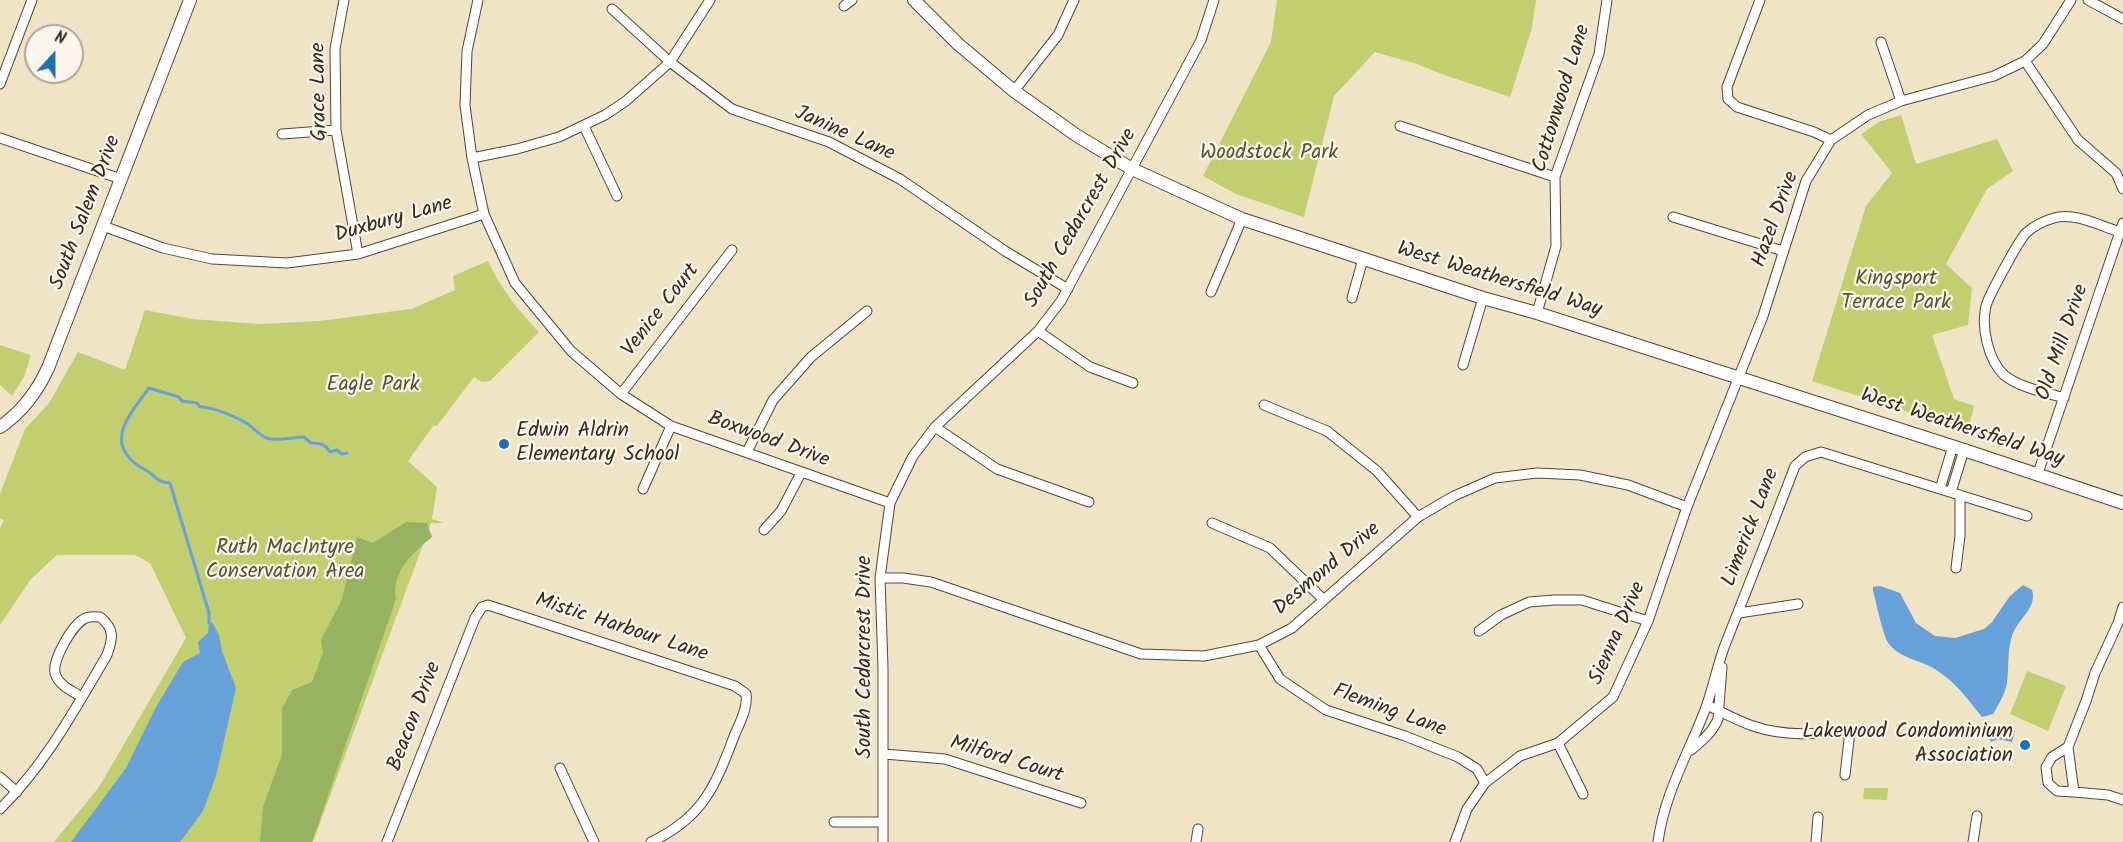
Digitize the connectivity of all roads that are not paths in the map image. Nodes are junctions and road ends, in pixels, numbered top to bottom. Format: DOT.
graph roads {
  1 [pos="32,0"];
  2 [pos="190,0"];
  3 [pos="345,0"];
  4 [pos="478,0"];
  5 [pos="710,0"];
  6 [pos="914,0"];
  7 [pos="1074,0"];
  8 [pos="1214,0"];
  9 [pos="1607,0"];
  10 [pos="1760,0"];
  11 [pos="2071,0"];
  12 [pos="2088,0"];
  13 [pos="612,9"];
  14 [pos="2123,20"];
  15 [pos="1881,42"];
  16 [pos="2025,61"];
  17 [pos="670,62"];
  18 [pos="0,84"];
  19 [pos="1014,91"];
  20 [pos="1901,101"];
  21 [pos="584,126"];
  22 [pos="1400,126"];
  23 [pos="336,130"];
  24 [pos="282,134"];
  25 [pos="0,138"];
  26 [pos="1831,140"];
  27 [pos="472,158"];
  28 [pos="1132,169"];
  29 [pos="1555,177"];
  30 [pos="121,178"];
  31 [pos="2123,189"];
  32 [pos="617,196"];
  33 [pos="484,214"];
  34 [pos="1674,217"];
  35 [pos="1242,219"];
  36 [pos="103,226"];
  37 [pos="2122,228"];
  38 [pos="732,250"];
  39 [pos="1783,251"];
  40 [pos="358,254"];
  41 [pos="1363,259"];
  42 [pos="1068,289"];
  43 [pos="1211,292"];
  44 [pos="1352,298"];
  45 [pos="1482,298"];
  46 [pos="867,311"];
  47 [pos="1537,313"];
  48 [pos="1038,331"];
  49 [pos="1463,365"];
  50 [pos="1740,378"];
  51 [pos="1133,383"];
  52 [pos="621,394"];
  53 [pos="2064,398"];
  54 [pos="1264,405"];
  55 [pos="671,426"];
  56 [pos="0,427"];
  57 [pos="935,427"];
  58 [pos="1959,448"];
  59 [pos="747,452"];
  60 [pos="801,473"];
  61 [pos="2038,473"];
  62 [pos="643,489"];
  63 [pos="1940,489"];
  64 [pos="1955,494"];
  65 [pos="1089,502"];
  66 [pos="2123,502"];
  67 [pos="890,503"];
  68 [pos="1687,507"];
  69 [pos="2027,516"];
  70 [pos="1418,518"];
  71 [pos="1212,524"];
  72 [pos="764,530"];
  73 [pos="1956,568"];
  74 [pos="880,578"];
  75 [pos="1323,599"];
  76 [pos="1798,604"];
  77 [pos="482,607"];
  78 [pos="2123,607"];
  79 [pos="1739,613"];
  80 [pos="1648,621"];
  81 [pos="1479,631"];
  82 [pos="1259,645"];
  83 [pos="1725,646"];
  84 [pos="82,697"];
  85 [pos="1707,705"];
  86 [pos="1718,711"];
  87 [pos="1558,743"];
  88 [pos="2068,747"];
  89 [pos="1689,752"];
  90 [pos="884,754"];
  91 [pos="560,768"];
  92 [pos="1845,775"];
  93 [pos="0,777"];
  94 [pos="1485,783"];
  95 [pos="17,792"];
  96 [pos="2074,792"];
  97 [pos="1583,794"];
  98 [pos="2123,800"];
  99 [pos="1081,803"];
  100 [pos="0,809"];
  101 [pos="1977,816"];
  102 [pos="1818,817"];
  103 [pos="834,822"];
  104 [pos="882,822"];
  105 [pos="1198,829"];
  106 [pos="387,842"];
  107 [pos="594,842"];
  108 [pos="651,842"];
  109 [pos="883,842"];
  110 [pos="1196,842"];
  111 [pos="1455,842"];
  112 [pos="1658,842"];
  113 [pos="1816,842"];
  114 [pos="1972,842"];
  1 -- 18 [label="street"];
  2 -- 30 [label="street, South Salem Drive"];
  3 -- 23 [label="street, Grace Lane"];
  4 -- 27 [label="street, Boxwood Drive"];
  5 -- 17 [label="street"];
  6 -- 19 [label="street, West Weathersfield Way"];
  7 -- 19 [label="street"];
  8 -- 28 [label="street, South Cedarcrest Drive"];
  9 -- 29 [label="street, Cottonwood Lane"];
  10 -- 26 [label="street"];
  11 -- 16 [label="street"];
  12 -- 14 [label="street"];
  13 -- 17 [label="street, Janine Lane"];
  15 -- 20 [label="street"];
  16 -- 20 [label="street, Hazel Drive"];
  16 -- 31 [label="street"];
  17 -- 21 [label="street"];
  17 -- 42 [label="street, Janine Lane"];
  19 -- 28 [label="street, West Weathersfield Way"];
  20 -- 26 [label="street, Hazel Drive"];
  21 -- 27 [label="street"];
  21 -- 32 [label="street"];
  22 -- 29 [label="street"];
  23 -- 24 [label="street"];
  23 -- 40 [label="street, Grace Lane"];
  25 -- 30 [label="street"];
  26 -- 39 [label="street, Hazel Drive"];
  27 -- 33 [label="street, Boxwood Drive"];
  28 -- 35 [label="street, West Weathersfield Way"];
  28 -- 42 [label="street, South Cedarcrest Drive"];
  29 -- 47 [label="street, Cottonwood Lane"];
  30 -- 36 [label="street, South Salem Drive"];
  33 -- 40 [label="street, Duxbury Lane"];
  33 -- 52 [label="street, Boxwood Drive"];
  34 -- 39 [label="street"];
  35 -- 41 [label="street, West Weathersfield Way"];
  35 -- 43 [label="street"];
  36 -- 40 [label="street, Duxbury Lane"];
  36 -- 56 [label="street, South Salem Drive"];
  37 -- 53 [label="street, Old Mill Drive"];
  37 -- 53 [label="street"];
  38 -- 52 [label="street, Venice Court"];
  39 -- 50 [label="street, Hazel Drive"];
  41 -- 44 [label="street"];
  41 -- 45 [label="street, West Weathersfield Way"];
  42 -- 48 [label="street, South Cedarcrest Drive"];
  45 -- 47 [label="street, West Weathersfield Way"];
  45 -- 49 [label="street"];
  46 -- 59 [label="street"];
  47 -- 50 [label="street, West Weathersfield Way"];
  48 -- 51 [label="street"];
  48 -- 57 [label="street, South Cedarcrest Drive"];
  50 -- 58 [label="street, West Weathersfield Way"];
  50 -- 68 [label="street, Sienna Drive"];
  52 -- 55 [label="street, Boxwood Drive"];
  53 -- 61 [label="street, Old Mill Drive"];
  54 -- 70 [label="street"];
  55 -- 59 [label="street, Boxwood Drive"];
  55 -- 62 [label="street"];
  57 -- 65 [label="street"];
  57 -- 67 [label="street, South Cedarcrest Drive"];
  58 -- 61 [label="street, West Weathersfield Way"];
  58 -- 63 [label="street"];
  58 -- 64 [label="street"];
  59 -- 60 [label="street, Boxwood Drive"];
  60 -- 67 [label="street, Boxwood Drive"];
  60 -- 72 [label="street"];
  61 -- 66 [label="street, West Weathersfield Way"];
  63 -- 64 [label="street, Limerick Lane"];
  63 -- 79 [label="street, Limerick Lane"];
  64 -- 69 [label="street, Limerick Lane"];
  64 -- 73 [label="street"];
  67 -- 74 [label="street, South Cedarcrest Drive"];
  68 -- 70 [label="street, Desmond Drive"];
  68 -- 80 [label="street, Sienna Drive"];
  70 -- 75 [label="street, Desmond Drive"];
  71 -- 75 [label="street"];
  74 -- 82 [label="street, Desmond Drive"];
  74 -- 90 [label="street, South Cedarcrest Drive"];
  75 -- 82 [label="street, Desmond Drive"];
  76 -- 79 [label="street"];
  77 -- 106 [label="street, Beacon Drive"];
  77 -- 108 [label="street, Mistic Harbour Lane"];
  78 -- 88 [label="street"];
  79 -- 83 [label="street, Limerick Lane"];
  80 -- 81 [label="street"];
  80 -- 87 [label="street, Sienna Drive"];
  82 -- 94 [label="street, Fleming Lane"];
  83 -- 85 [label="street, Limerick Lane"];
  83 -- 86 [label="street, Limerick Lane"];
  84 -- 84 [label="street"];
  84 -- 95 [label="street"];
  85 -- 86 [label="street"];
  85 -- 89 [label="street, Limerick Lane"];
  86 -- 89 [label="street, Limerick Lane"];
  86 -- 92 [label="street"];
  87 -- 94 [label="street, Sienna Drive"];
  87 -- 97 [label="street"];
  88 -- 96 [label="street"];
  88 -- 96 [label="street"];
  89 -- 112 [label="street, Limerick Lane"];
  90 -- 99 [label="street, Milford Court"];
  90 -- 104 [label="street, South Cedarcrest Drive"];
  91 -- 107 [label="street"];
  93 -- 95 [label="street"];
  94 -- 111 [label="street, Sienna Drive"];
  95 -- 100 [label="street"];
  96 -- 98 [label="street"];
  101 -- 114 [label="street"];
  102 -- 113 [label="street"];
  103 -- 104 [label="street"];
  104 -- 109 [label="street, South Cedarcrest Drive"];
  105 -- 110 [label="street"];
}
